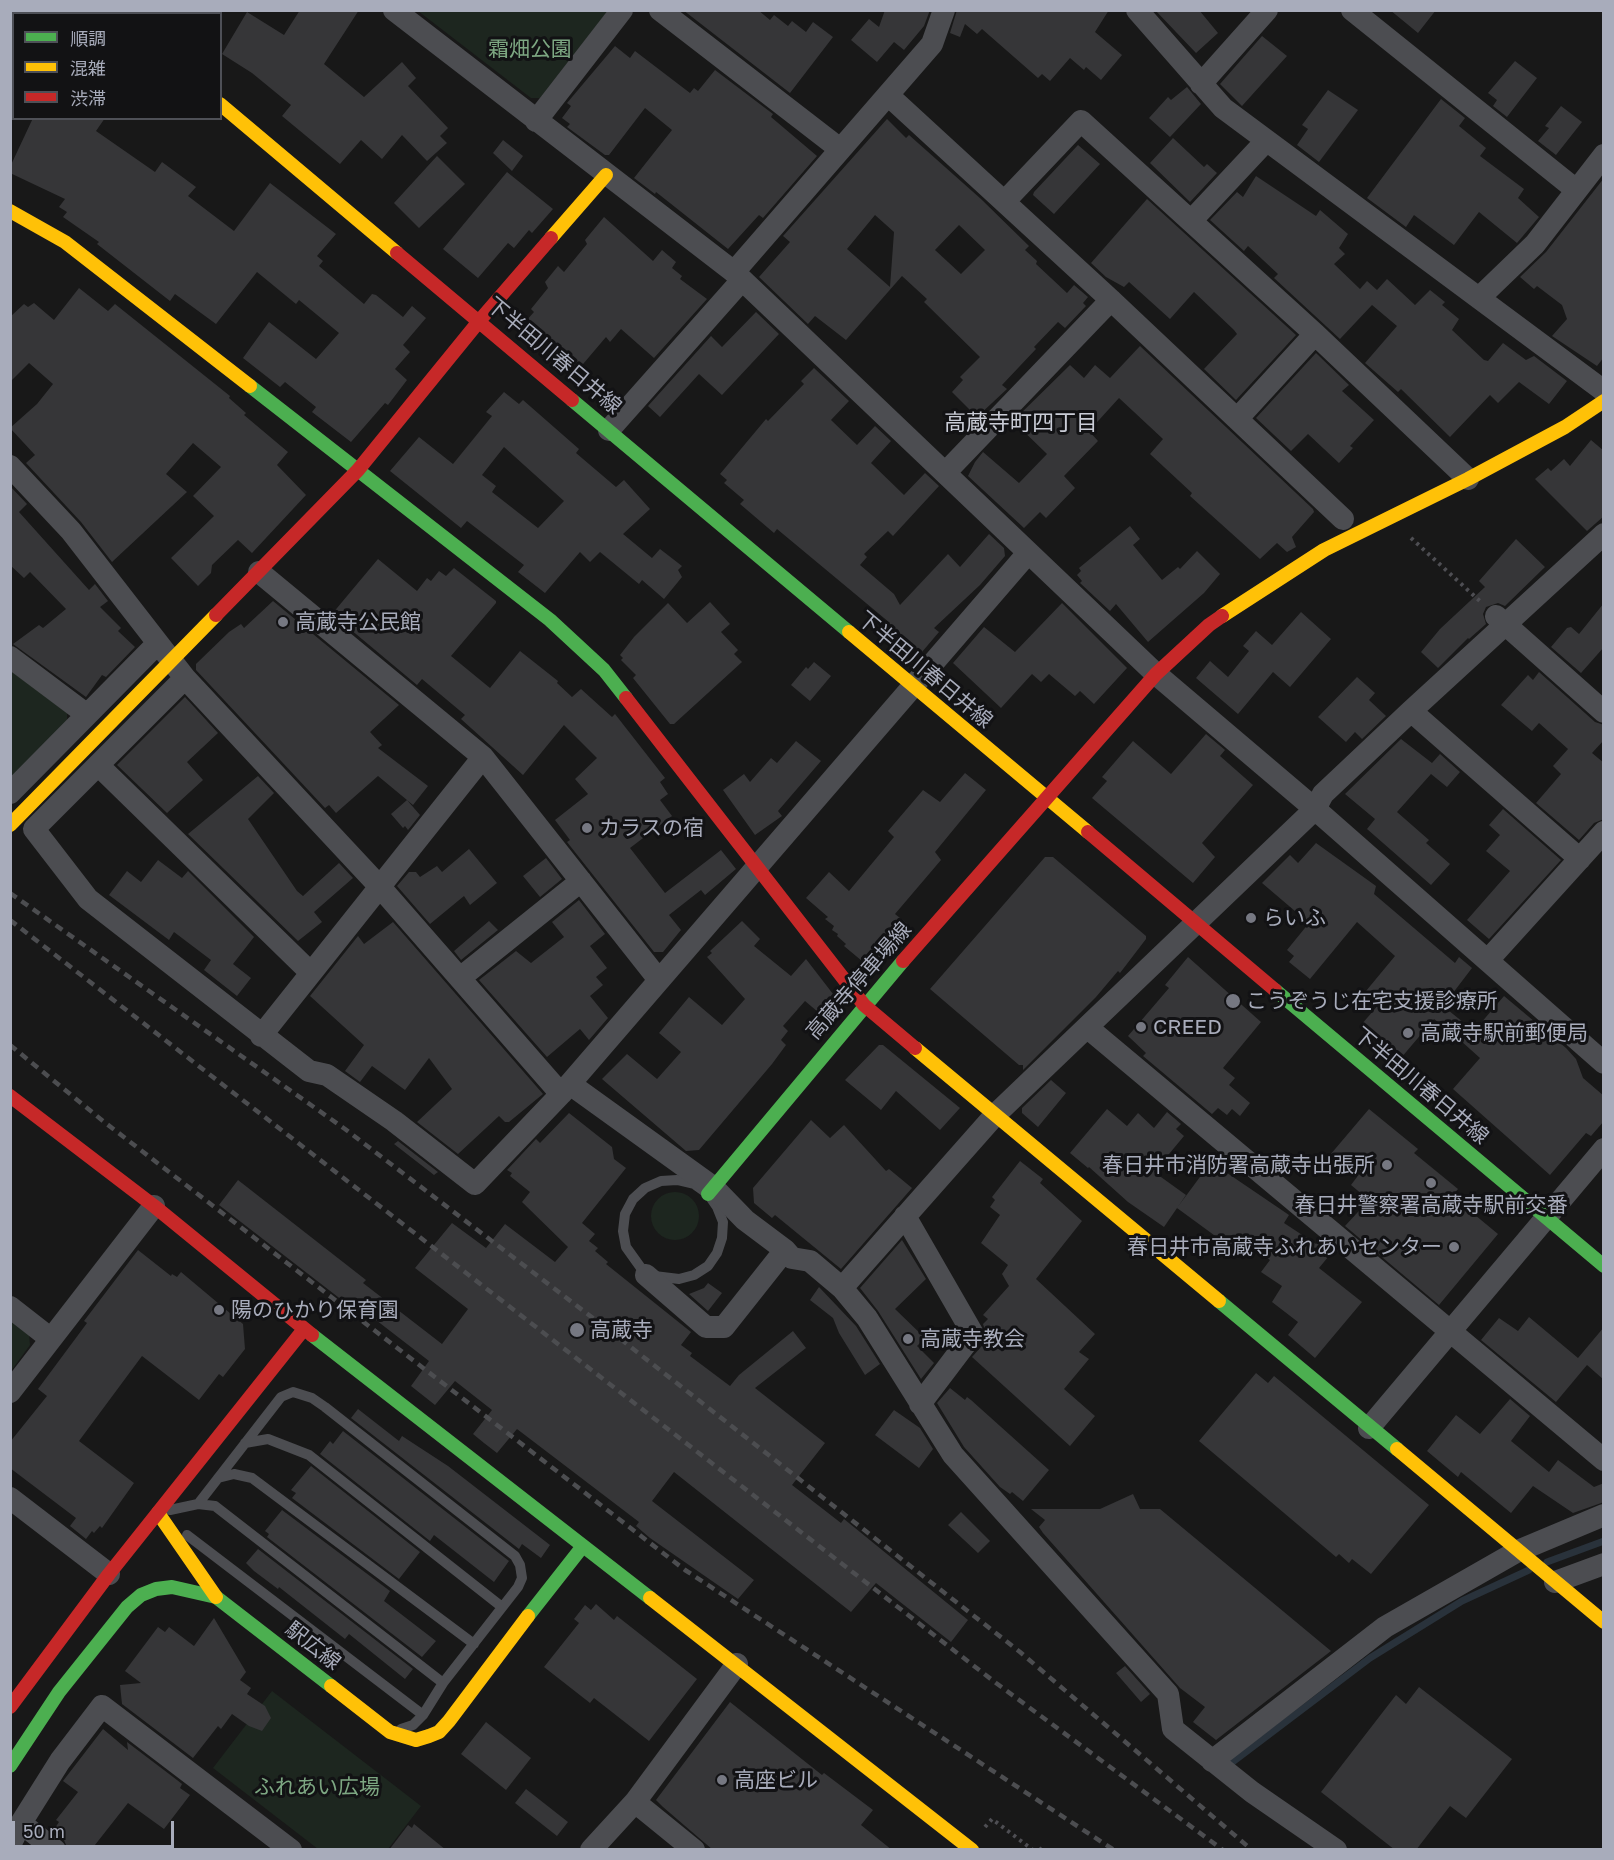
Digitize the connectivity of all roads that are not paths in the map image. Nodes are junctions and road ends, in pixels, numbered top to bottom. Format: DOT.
graph roads {
  1 [pos="394,10"];
  2 [pos="622,10"];
  3 [pos="660,10"];
  4 [pos="944,10"];
  5 [pos="1137,10"];
  6 [pos="1267,10"];
  7 [pos="1352,10"];
  8 [pos="1201,84"];
  9 [pos="888,95"];
  10 [pos="222,106"];
  11 [pos="536,121"];
  12 [pos="1266,141"];
  13 [pos="840,149"];
  14 [pos="1604,155"];
  15 [pos="606,175"];
  16 [pos="1575,189"];
  17 [pos="1005,201"];
  18 [pos="10,211"];
  19 [pos="1191,221"];
  20 [pos="738,276"];
  21 [pos="1479,298"];
  22 [pos="1111,300"];
  23 [pos="480,320"];
  24 [pos="1315,334"];
  25 [pos="1604,391"];
  26 [pos="1604,401"];
  27 [pos="1237,419"];
  28 [pos="609,430"];
  29 [pos="10,466"];
  30 [pos="358,470"];
  31 [pos="946,472"];
  32 [pos="1468,479"];
  33 [pos="1343,519"];
  34 [pos="1602,538"];
  35 [pos="1028,553"];
  36 [pos="259,572"];
  37 [pos="1500,620"];
  38 [pos="158,643"];
  39 [pos="10,657"];
  40 [pos="179,670"];
  41 [pos="1156,674"];
  42 [pos="913,687"];
  43 [pos="1411,711"];
  44 [pos="1604,712"];
  45 [pos="86,714"];
  46 [pos="483,757"];
  47 [pos="98,765"];
  48 [pos="10,793"];
  49 [pos="1045,798"];
  50 [pos="1315,809"];
  51 [pos="10,825"];
  52 [pos="1604,832"];
  53 [pos="1580,859"];
  54 [pos="759,866"];
  55 [pos="581,881"];
  56 [pos="380,887"];
  57 [pos="1194,924"];
  58 [pos="1488,960"];
  59 [pos="310,972"];
  60 [pos="460,978"];
  61 [pos="659,980"];
  62 [pos="864,1005"];
  63 [pos="1088,1028"];
  64 [pos="261,1036"];
  65 [pos="1604,1063"];
  66 [pos="566,1089"];
  67 [pos="10,1096"];
  68 [pos="995,1115"];
  69 [pos="1604,1149"];
  70 [pos="710,1190"];
  71 [pos="154,1206"];
  72 [pos="905,1216"];
  73 [pos="1545,1217"];
  74 [pos="785,1250"];
  75 [pos="1604,1266"];
  76 [pos="646,1275"];
  77 [pos="842,1288"];
  78 [pos="10,1307"];
  79 [pos="304,1329"];
  80 [pos="1449,1333"];
  81 [pos="51,1339"];
  82 [pos="10,1392"];
  83 [pos="920,1404"];
  84 [pos="1369,1428"];
  85 [pos="245,1443"];
  86 [pos="1604,1460"];
  87 [pos="218,1478"];
  88 [pos="10,1498"];
  89 [pos="198,1504"];
  90 [pos="158,1513"];
  91 [pos="1604,1515"];
  92 [pos="583,1546"];
  93 [pos="1518,1551"];
  94 [pos="1604,1564"];
  95 [pos="109,1574"];
  96 [pos="1555,1582"];
  97 [pos="216,1597"];
  98 [pos="502,1607"];
  99 [pos="1604,1622"];
  100 [pos="474,1644"];
  101 [pos="737,1664"];
  102 [pos="443,1683"];
  103 [pos="10,1707"];
  104 [pos="423,1715"];
  105 [pos="390,1732"];
  106 [pos="1212,1761"];
  107 [pos="10,1766"];
  108 [pos="634,1802"];
  109 [pos="21,1823"];
  110 [pos="10,1845"];
  111 [pos="55,1850"];
  112 [pos="291,1850"];
  113 [pos="591,1850"];
  114 [pos="694,1850"];
  115 [pos="972,1850"];
  116 [pos="1336,1850"];
  1 -- 11 [label="street"];
  2 -- 11 [label="street"];
  3 -- 13 [label="street"];
  4 -- 9 [label="street"];
  5 -- 8 [label="street"];
  6 -- 8 [label="street"];
  7 -- 16 [label="street"];
  8 -- 12 [label="street"];
  9 -- 13 [label="street"];
  9 -- 17 [label="street"];
  10 -- 23 [label="street, 下半田川春日井線"];
  11 -- 15 [label="street"];
  12 -- 19 [label="street"];
  12 -- 21 [label="street"];
  13 -- 20 [label="street"];
  14 -- 16 [label="street"];
  15 -- 20 [label="street"];
  15 -- 23 [label="street"];
  16 -- 21 [label="street"];
  17 -- 19 [label="street"];
  17 -- 22 [label="street"];
  18 -- 30 [label="street"];
  19 -- 24 [label="street"];
  20 -- 28 [label="street"];
  20 -- 31 [label="street"];
  21 -- 25 [label="street"];
  22 -- 27 [label="street"];
  22 -- 31 [label="street"];
  23 -- 28 [label="street, 下半田川春日井線"];
  23 -- 30 [label="street"];
  24 -- 27 [label="street"];
  24 -- 32 [label="street"];
  26 -- 32 [label="street, 高蔵寺停車場線"];
  27 -- 33 [label="street"];
  28 -- 42 [label="street, 下半田川春日井線"];
  29 -- 38 [label="street"];
  30 -- 36 [label="street"];
  30 -- 54 [label="street"];
  31 -- 35 [label="street"];
  32 -- 41 [label="street, 高蔵寺停車場線"];
  34 -- 37 [label="street"];
  35 -- 41 [label="street"];
  35 -- 42 [label="street"];
  36 -- 40 [label="street"];
  36 -- 46 [label="street"];
  37 -- 43 [label="street"];
  37 -- 44 [label="street"];
  38 -- 40 [label="street"];
  38 -- 45 [label="street"];
  39 -- 45 [label="street"];
  40 -- 47 [label="street"];
  40 -- 51 [label="street"];
  40 -- 56 [label="street"];
  41 -- 49 [label="street, 高蔵寺停車場線"];
  41 -- 50 [label="street"];
  42 -- 49 [label="street, 下半田川春日井線"];
  42 -- 54 [label="street"];
  43 -- 50 [label="street"];
  43 -- 53 [label="street"];
  45 -- 48 [label="street"];
  46 -- 55 [label="street"];
  46 -- 56 [label="street"];
  47 -- 59 [label="street"];
  47 -- 64 [label="street"];
  49 -- 57 [label="street, 下半田川春日井線"];
  49 -- 62 [label="street, 高蔵寺停車場線"];
  50 -- 57 [label="street"];
  50 -- 58 [label="street"];
  52 -- 53 [label="street"];
  53 -- 58 [label="street"];
  54 -- 61 [label="street"];
  54 -- 62 [label="street"];
  55 -- 60 [label="street"];
  55 -- 61 [label="street"];
  56 -- 59 [label="street"];
  56 -- 60 [label="street"];
  57 -- 63 [label="street"];
  57 -- 73 [label="street, 下半田川春日井線"];
  58 -- 65 [label="street"];
  59 -- 64 [label="street"];
  60 -- 66 [label="street"];
  61 -- 66 [label="street"];
  62 -- 68 [label="street"];
  62 -- 70 [label="street, 高蔵寺停車場線"];
  63 -- 68 [label="street"];
  63 -- 80 [label="street"];
  64 -- 66 [label="street"];
  66 -- 70 [label="street"];
  67 -- 71 [label="street"];
  68 -- 72 [label="street"];
  68 -- 84 [label="street"];
  69 -- 73 [label="street"];
  70 -- 74 [label="street"];
  70 -- 76 [label="lane"];
  70 -- 76 [label="lane"];
  71 -- 79 [label="street"];
  71 -- 81 [label="street"];
  72 -- 77 [label="street"];
  72 -- 83 [label="street"];
  73 -- 75 [label="street, 下半田川春日井線"];
  73 -- 80 [label="street"];
  74 -- 76 [label="street"];
  74 -- 77 [label="street"];
  77 -- 83 [label="street"];
  78 -- 81 [label="street"];
  79 -- 90 [label="street"];
  79 -- 92 [label="street"];
  80 -- 84 [label="street"];
  80 -- 86 [label="street"];
  81 -- 82 [label="street"];
  83 -- 106 [label="street"];
  84 -- 93 [label="street"];
  85 -- 87 [label="lane"];
  85 -- 98 [label="lane"];
  85 -- 98 [label="lane"];
  87 -- 89 [label="lane"];
  87 -- 100 [label="lane"];
  88 -- 95 [label="street"];
  89 -- 90 [label="lane"];
  89 -- 102 [label="lane"];
  90 -- 95 [label="street"];
  90 -- 97 [label="street"];
  90 -- 104 [label="lane"];
  91 -- 93 [label="street"];
  92 -- 101 [label="street"];
  92 -- 105 [label="street, 駅広線"];
  93 -- 96 [label="street"];
  93 -- 106 [label="street"];
  94 -- 96 [label="street"];
  95 -- 103 [label="street"];
  96 -- 99 [label="street"];
  97 -- 105 [label="street, 駅広線"];
  97 -- 107 [label="street, 駅広線"];
  98 -- 100 [label="lane"];
  100 -- 102 [label="lane"];
  101 -- 108 [label="street"];
  101 -- 115 [label="street"];
  102 -- 104 [label="lane"];
  104 -- 105 [label="lane"];
  106 -- 116 [label="street"];
  108 -- 113 [label="street"];
  108 -- 114 [label="street"];
  109 -- 110 [label="street"];
  109 -- 111 [label="street"];
  109 -- 112 [label="street"];
}
